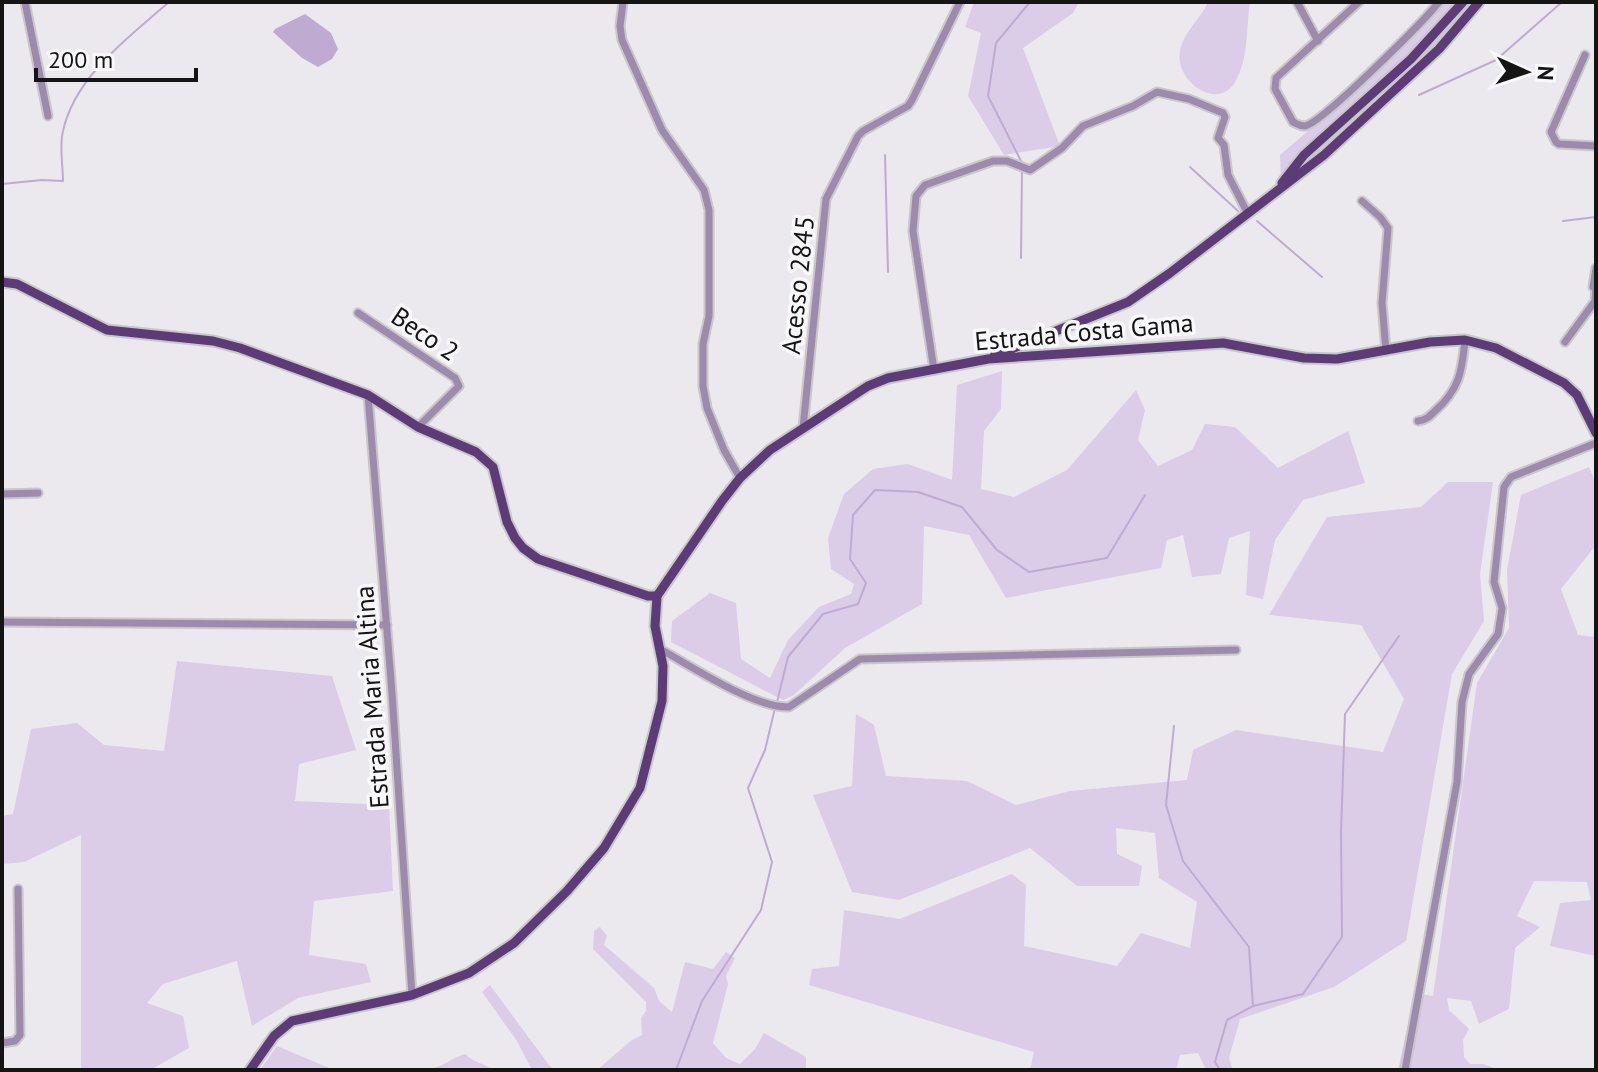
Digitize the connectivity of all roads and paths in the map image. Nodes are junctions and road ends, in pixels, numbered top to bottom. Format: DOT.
graph roads {
  1 [pos="25,2"];
  2 [pos="623,2"];
  3 [pos="960,2"];
  4 [pos="1297,2"];
  5 [pos="1359,2"];
  6 [pos="1439,2"];
  7 [pos="1463,2"];
  8 [pos="1479,2"];
  9 [pos="1318,41"];
  10 [pos="1585,55"];
  11 [pos="48,116"];
  12 [pos="1596,146"];
  13 [pos="1269,198"];
  14 [pos="1362,201"];
  15 [pos="1248,214"];
  16 [pos="1596,268"];
  17 [pos="2,282"];
  18 [pos="1596,284"];
  19 [pos="1595,293"];
  20 [pos="358,313"];
  21 [pos="1035,340"];
  22 [pos="1465,340"];
  23 [pos="1565,342"];
  24 [pos="1386,351"];
  25 [pos="1035,357"];
  26 [pos="988,359"];
  27 [pos="934,370"];
  28 [pos="368,395"];
  29 [pos="1418,421"];
  30 [pos="418,427"];
  31 [pos="803,428"];
  32 [pos="1596,433"];
  33 [pos="1596,443"];
  34 [pos="740,478"];
  35 [pos="38,493"];
  36 [pos="2,494"];
  37 [pos="657,596"];
  38 [pos="2,622"];
  39 [pos="387,625"];
  40 [pos="660,649"];
  41 [pos="1236,650"];
  42 [pos="18,889"];
  43 [pos="412,995"];
  44 [pos="2,1043"];
  45 [pos="250,1070"];
  46 [pos="1405,1070"];
  1 -- 11 [label="street"];
  2 -- 34 [label="street"];
  3 -- 31 [label="street, Acesso 2845"];
  4 -- 9 [label="street"];
  5 -- 9 [label="street"];
  6 -- 9 [label="street"];
  7 -- 13 [label="main road"];
  8 -- 13 [label="main road"];
  10 -- 12 [label="street"];
  13 -- 15 [label="main road"];
  14 -- 24 [label="street"];
  15 -- 21 [label="main road"];
  15 -- 27 [label="street"];
  16 -- 19 [label="street"];
  17 -- 28 [label="main road"];
  18 -- 19 [label="street"];
  19 -- 23 [label="street"];
  20 -- 30 [label="street, Beco 2"];
  21 -- 25 [label="main road"];
  21 -- 26 [label="main road"];
  22 -- 24 [label="main road, Estrada Costa Gama"];
  22 -- 29 [label="street"];
  22 -- 32 [label="main road, Estrada Costa Gama"];
  24 -- 25 [label="main road, Estrada Costa Gama"];
  25 -- 26 [label="main road, Estrada Costa Gama"];
  26 -- 27 [label="main road, Estrada Costa Gama"];
  27 -- 31 [label="main road, Estrada Costa Gama"];
  28 -- 30 [label="main road"];
  28 -- 39 [label="street, Estrada Maria Altina"];
  30 -- 37 [label="main road"];
  31 -- 34 [label="main road, Estrada Costa Gama"];
  33 -- 46 [label="street"];
  34 -- 37 [label="main road, Estrada Costa Gama"];
  35 -- 36 [label="street"];
  37 -- 40 [label="main road"];
  38 -- 39 [label="street"];
  39 -- 43 [label="street, Estrada Maria Altina"];
  40 -- 41 [label="street"];
  40 -- 43 [label="main road"];
  42 -- 44 [label="street"];
  43 -- 45 [label="main road"];
}
